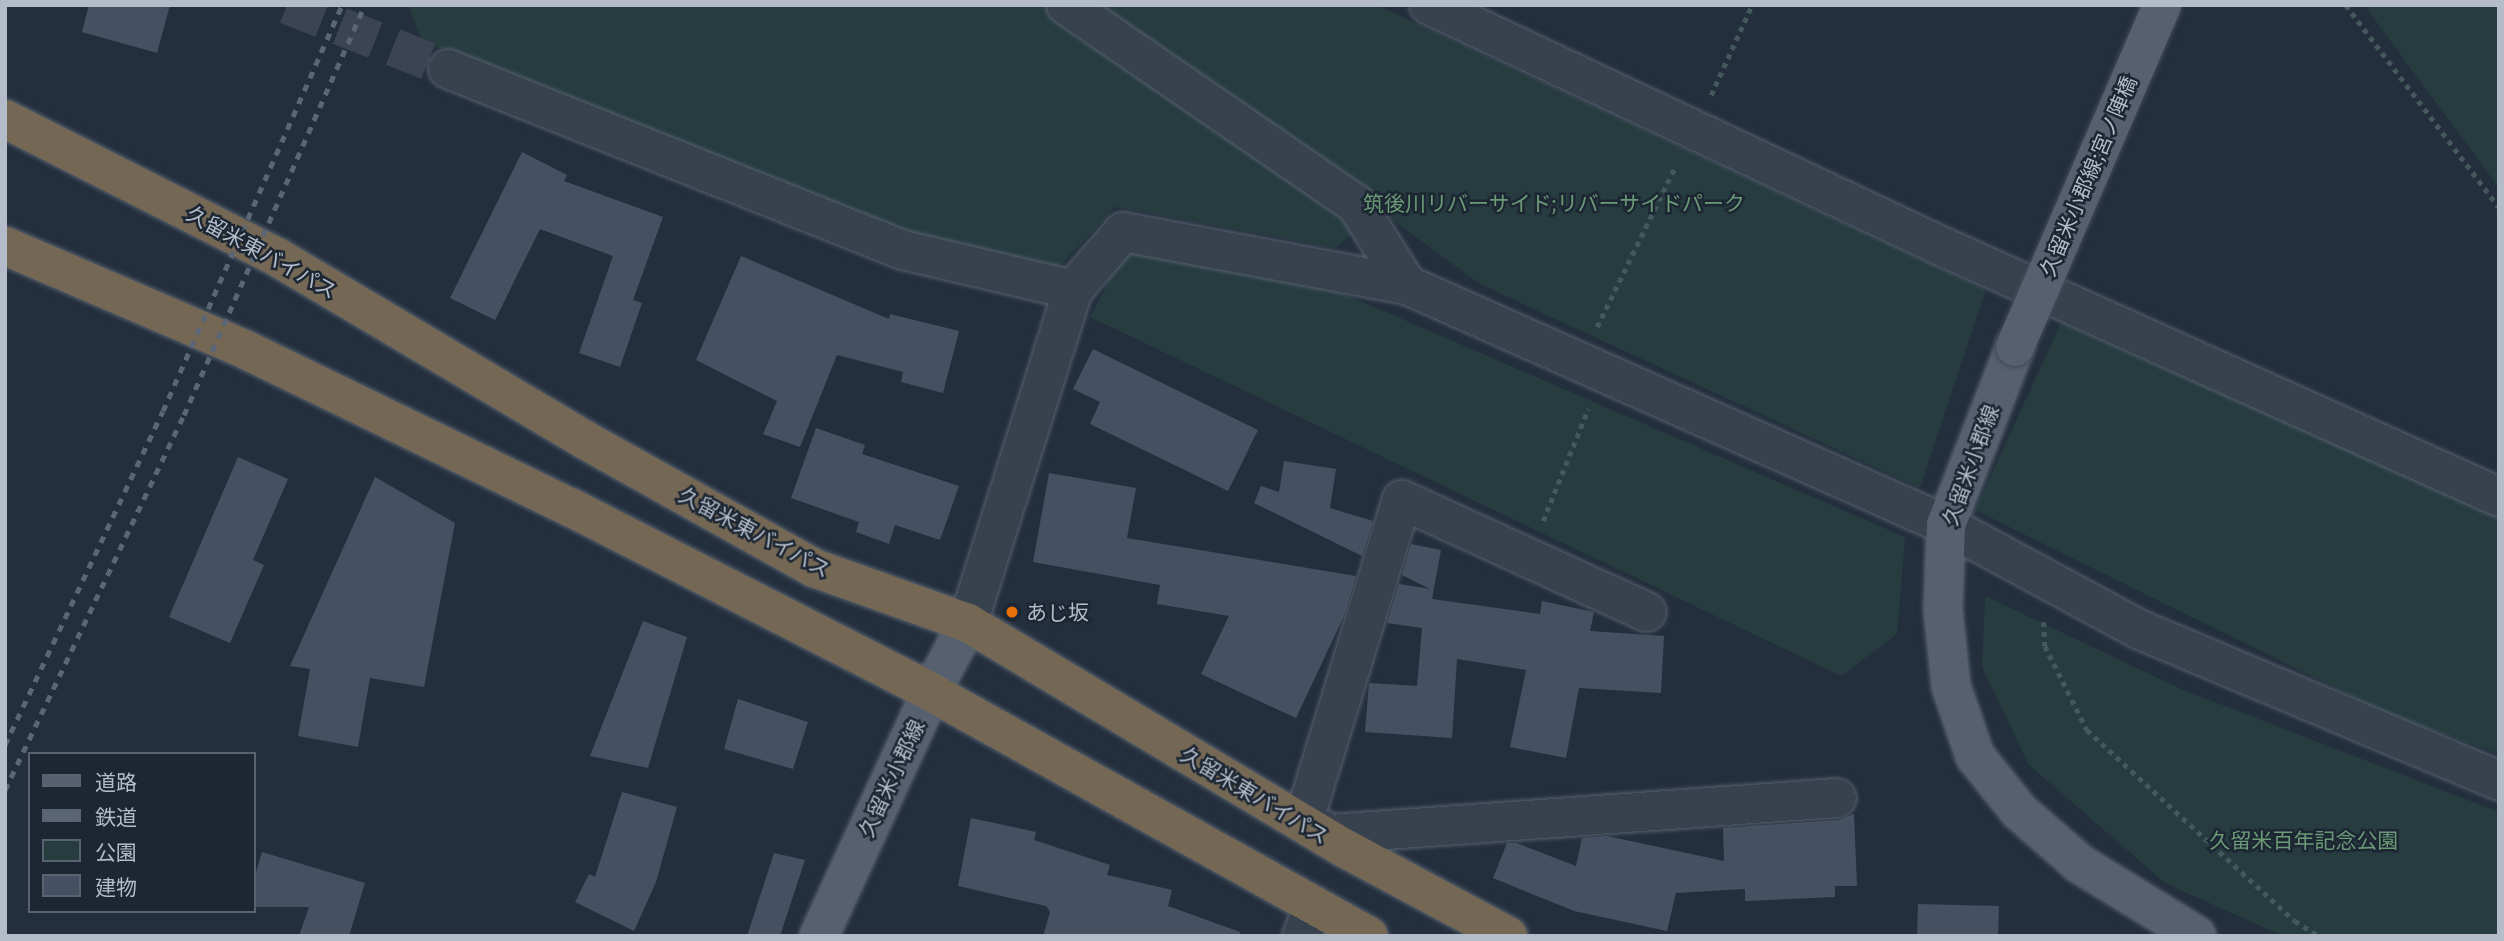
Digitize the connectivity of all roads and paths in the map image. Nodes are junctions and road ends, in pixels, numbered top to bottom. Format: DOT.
graph roads {
  1 [pos="1066,5"];
  2 [pos="1429,5"];
  3 [pos="1752,5"];
  4 [pos="2162,5"];
  5 [pos="2346,5"];
  6 [pos="447,69"];
  7 [pos="1705,109"];
  8 [pos="5,119"];
  9 [pos="1682,152"];
  10 [pos="2499,207"];
  11 [pos="5,246"];
  12 [pos="1407,285"];
  13 [pos="1073,290"];
  14 [pos="2015,347"];
  15 [pos="1591,367"];
  16 [pos="2499,497"];
  17 [pos="1945,526"];
  18 [pos="1529,558"];
  19 [pos="2044,579"];
  20 [pos="1647,612"];
  21 [pos="968,623"];
  22 [pos="931,692"];
  23 [pos="2499,781"];
  24 [pos="1248,792"];
  25 [pos="1837,798"];
  26 [pos="1304,820"];
  27 [pos="1308,920"];
  28 [pos="819,936"];
  29 [pos="1369,936"];
  30 [pos="1508,936"];
  31 [pos="2197,936"];
  32 [pos="2319,936"];
  1 -- 12 [label="street"];
  2 -- 16 [label="street"];
  3 -- 7 [label="path"];
  4 -- 14 [label="main road, 久留米小郡線;宮ノ陣橋, bridge"];
  5 -- 10 [label="path"];
  6 -- 13 [label="street"];
  8 -- 21 [label="highway, 久留米東バイパス"];
  9 -- 15 [label="path"];
  11 -- 22 [label="highway"];
  12 -- 13 [label="street"];
  12 -- 15 [label="street"];
  13 -- 21 [label="street"];
  14 -- 17 [label="main road, 久留米小郡線"];
  15 -- 17 [label="street"];
  15 -- 18 [label="path"];
  17 -- 19 [label="street"];
  17 -- 31 [label="main road, 久留米小郡線"];
  18 -- 20 [label="street"];
  18 -- 26 [label="street"];
  19 -- 23 [label="street"];
  19 -- 32 [label="path"];
  21 -- 22 [label="main road, 久留米小郡線"];
  21 -- 24 [label="highway, 久留米東バイパス"];
  22 -- 27 [label="highway"];
  22 -- 28 [label="main road, 久留米小郡線"];
  24 -- 26 [label="street"];
  24 -- 30 [label="highway, 久留米東バイパス"];
  25 -- 26 [label="street"];
  27 -- 29 [label="highway"];
}
